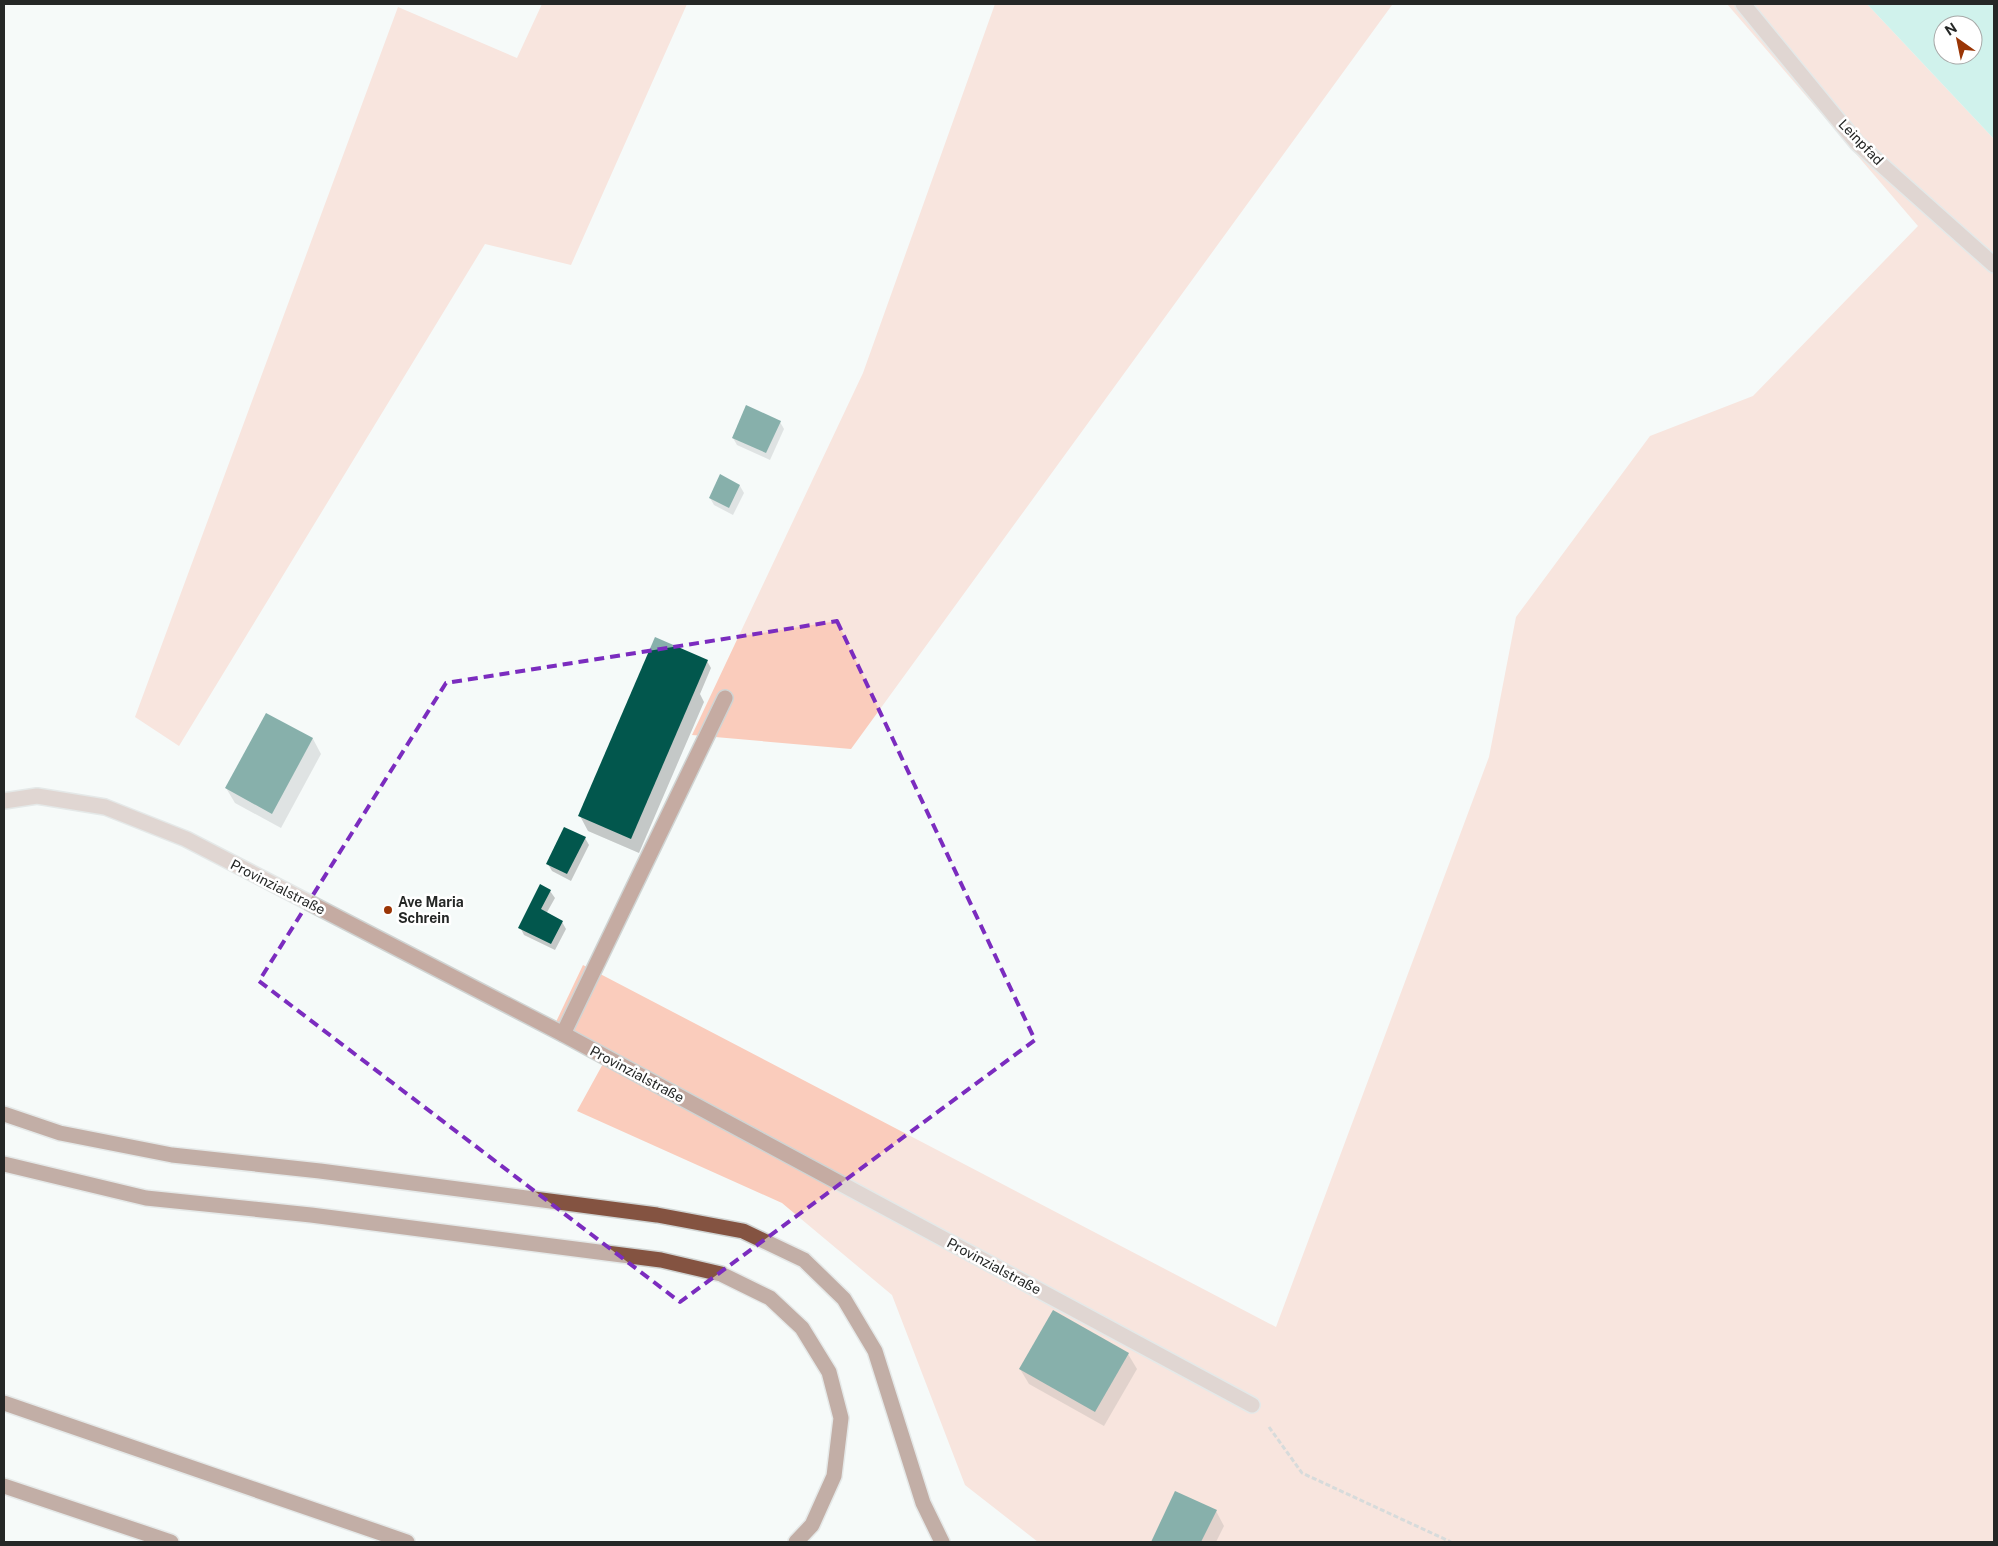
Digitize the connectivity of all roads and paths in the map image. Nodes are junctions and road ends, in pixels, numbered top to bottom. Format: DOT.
graph roads {
  1 [pos="1743,4"];
  2 [pos="1994,265"];
  3 [pos="724,698"];
  4 [pos="4,801"];
  5 [pos="563,1034"];
  6 [pos="4,1114"];
  7 [pos="6,1166"];
  8 [pos="4,1403"];
  9 [pos="1252,1405"];
  10 [pos="4,1486"];
  11 [pos="171,1542"];
  12 [pos="407,1542"];
  13 [pos="796,1542"];
  14 [pos="942,1542"];
  15 [pos="1451,1542"];
  1 -- 2 [label="lane, Leinpfad"];
  3 -- 5 [label="lane"];
  4 -- 5 [label="lane, Provinzialstraße"];
  5 -- 9 [label="lane, Provinzialstraße"];
  6 -- 14 [label="highway"];
  7 -- 13 [label="highway"];
  8 -- 12 [label="highway"];
  9 -- 15 [label="path"];
  10 -- 11 [label="highway"];
}
